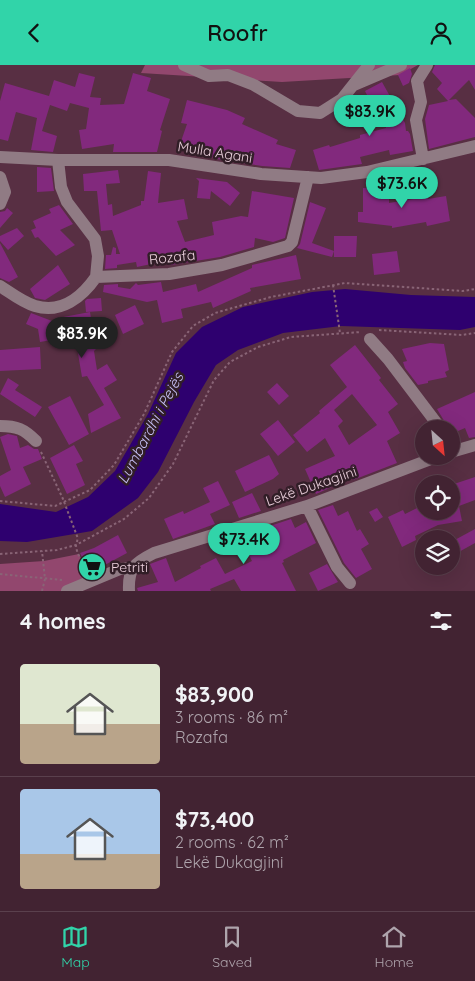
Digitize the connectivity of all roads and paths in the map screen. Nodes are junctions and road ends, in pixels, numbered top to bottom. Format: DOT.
graph roads {
  1 [pos="184,65"];
  2 [pos="369,65"];
  3 [pos="401,65"];
  4 [pos="427,65"];
  5 [pos="354,85"];
  6 [pos="475,146"];
  7 [pos="0,157"];
  8 [pos="423,159"];
  9 [pos="58,160"];
  10 [pos="0,177"];
  11 [pos="308,177"];
  12 [pos="0,204"];
  13 [pos="96,277"];
  14 [pos="333,285"];
  15 [pos="0,286"];
  16 [pos="475,289"];
  17 [pos="340,333"];
  18 [pos="475,333"];
  19 [pos="372,334"];
  20 [pos="434,420"];
  21 [pos="0,426"];
  22 [pos="36,441"];
  23 [pos="475,445"];
  24 [pos="460,448"];
  25 [pos="415,465"];
  26 [pos="0,501"];
  27 [pos="65,505"];
  28 [pos="307,506"];
  29 [pos="76,545"];
  30 [pos="42,551"];
  31 [pos="0,554"];
  32 [pos="132,568"];
  33 [pos="0,574"];
  34 [pos="45,579"];
  35 [pos="89,582"];
  36 [pos="350,583"];
  37 [pos="42,591"];
  38 [pos="67,591"];
  39 [pos="129,591"];
  1 -- 5 [label="street"];
  2 -- 5 [label="street"];
  3 -- 5 [label="street"];
  4 -- 8 [label="street"];
  6 -- 8 [label="street, Mulla Agani"];
  7 -- 9 [label="street, Mulla Agani"];
  8 -- 11 [label="street, Mulla Agani"];
  9 -- 11 [label="street, Mulla Agani"];
  9 -- 13 [label="street"];
  10 -- 12 [label="street"];
  11 -- 13 [label="street, Rozafa"];
  13 -- 15 [label="street"];
  14 -- 16 [label="path"];
  14 -- 17 [label="path"];
  14 -- 27 [label="path"];
  17 -- 19 [label="path"];
  17 -- 29 [label="path"];
  18 -- 19 [label="path"];
  19 -- 20 [label="street"];
  21 -- 22 [label="street"];
  22 -- 27 [label="path"];
  23 -- 24 [label="street"];
  25 -- 28 [label="street, Lekë Dukagjini"];
  26 -- 27 [label="path"];
  27 -- 29 [label="path"];
  28 -- 32 [label="street, Lekë Dukagjini"];
  28 -- 36 [label="street"];
  29 -- 30 [label="path"];
  29 -- 35 [label="path"];
  30 -- 31 [label="path"];
  30 -- 34 [label="path"];
  32 -- 35 [label="street"];
  32 -- 39 [label="street"];
  33 -- 34 [label="path"];
  34 -- 35 [label="path"];
  34 -- 37 [label="path"];
  35 -- 38 [label="street"];
}
